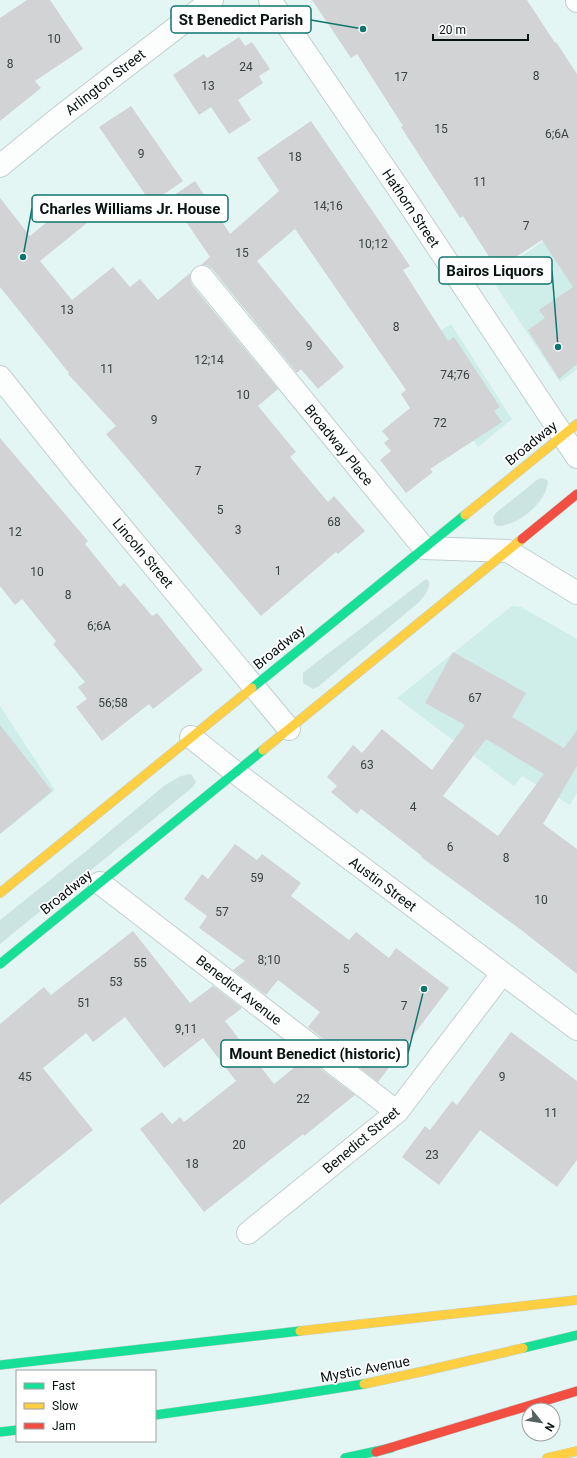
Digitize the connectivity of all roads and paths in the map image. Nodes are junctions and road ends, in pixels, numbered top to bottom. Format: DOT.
graph roads {
  1 [pos="212,0"];
  2 [pos="270,0"];
  3 [pos="0,166"];
  4 [pos="202,277"];
  5 [pos="0,377"];
  6 [pos="570,430"];
  7 [pos="577,457"];
  8 [pos="577,494"];
  9 [pos="424,548"];
  10 [pos="508,551"];
  11 [pos="577,593"];
  12 [pos="253,686"];
  13 [pos="289,729"];
  14 [pos="191,737"];
  15 [pos="236,772"];
  16 [pos="100,883"];
  17 [pos="0,893"];
  18 [pos="0,964"];
  19 [pos="502,974"];
  20 [pos="577,1029"];
  21 [pos="397,1112"];
  22 [pos="248,1234"];
  23 [pos="577,1300"];
  24 [pos="577,1335"];
  25 [pos="0,1364"];
  26 [pos="577,1392"];
  27 [pos="156,1415"];
  28 [pos="499,1425"];
  29 [pos="16,1430"];
  30 [pos="3,1432"];
  31 [pos="577,1451"];
  32 [pos="376,1452"];
  33 [pos="345,1458"];
  34 [pos="547,1458"];
  1 -- 3 [label="street, Arlington Street"];
  2 -- 6 [label="street, Hathorn Street"];
  4 -- 9 [label="street, Broadway Place"];
  5 -- 12 [label="street, Lincoln Street"];
  6 -- 7 [label="street, Hathorn Street"];
  6 -- 9 [label="main road, Broadway"];
  8 -- 10 [label="main road, Broadway"];
  9 -- 10 [label="street"];
  9 -- 12 [label="main road, Broadway"];
  10 -- 11 [label="street"];
  10 -- 13 [label="main road, Broadway"];
  12 -- 13 [label="street, Lincoln Street"];
  12 -- 14 [label="main road, Broadway"];
  13 -- 15 [label="main road, Broadway"];
  14 -- 15 [label="street, Austin Street"];
  14 -- 17 [label="main road, Broadway"];
  15 -- 16 [label="main road, Broadway"];
  15 -- 19 [label="street, Austin Street"];
  16 -- 18 [label="main road, Broadway"];
  16 -- 21 [label="street, Benedict Avenue"];
  19 -- 20 [label="street, Austin Street"];
  19 -- 21 [label="street, Benedict Street"];
  21 -- 22 [label="street, Benedict Street"];
  23 -- 25 [label="main road"];
  24 -- 27 [label="main road, Mystic Avenue"];
  26 -- 32 [label="main road"];
  28 -- 32 [label="main road"];
  29 -- 30 [label="main road"];
  31 -- 34 [label="main road"];
  32 -- 33 [label="main road"];
}
